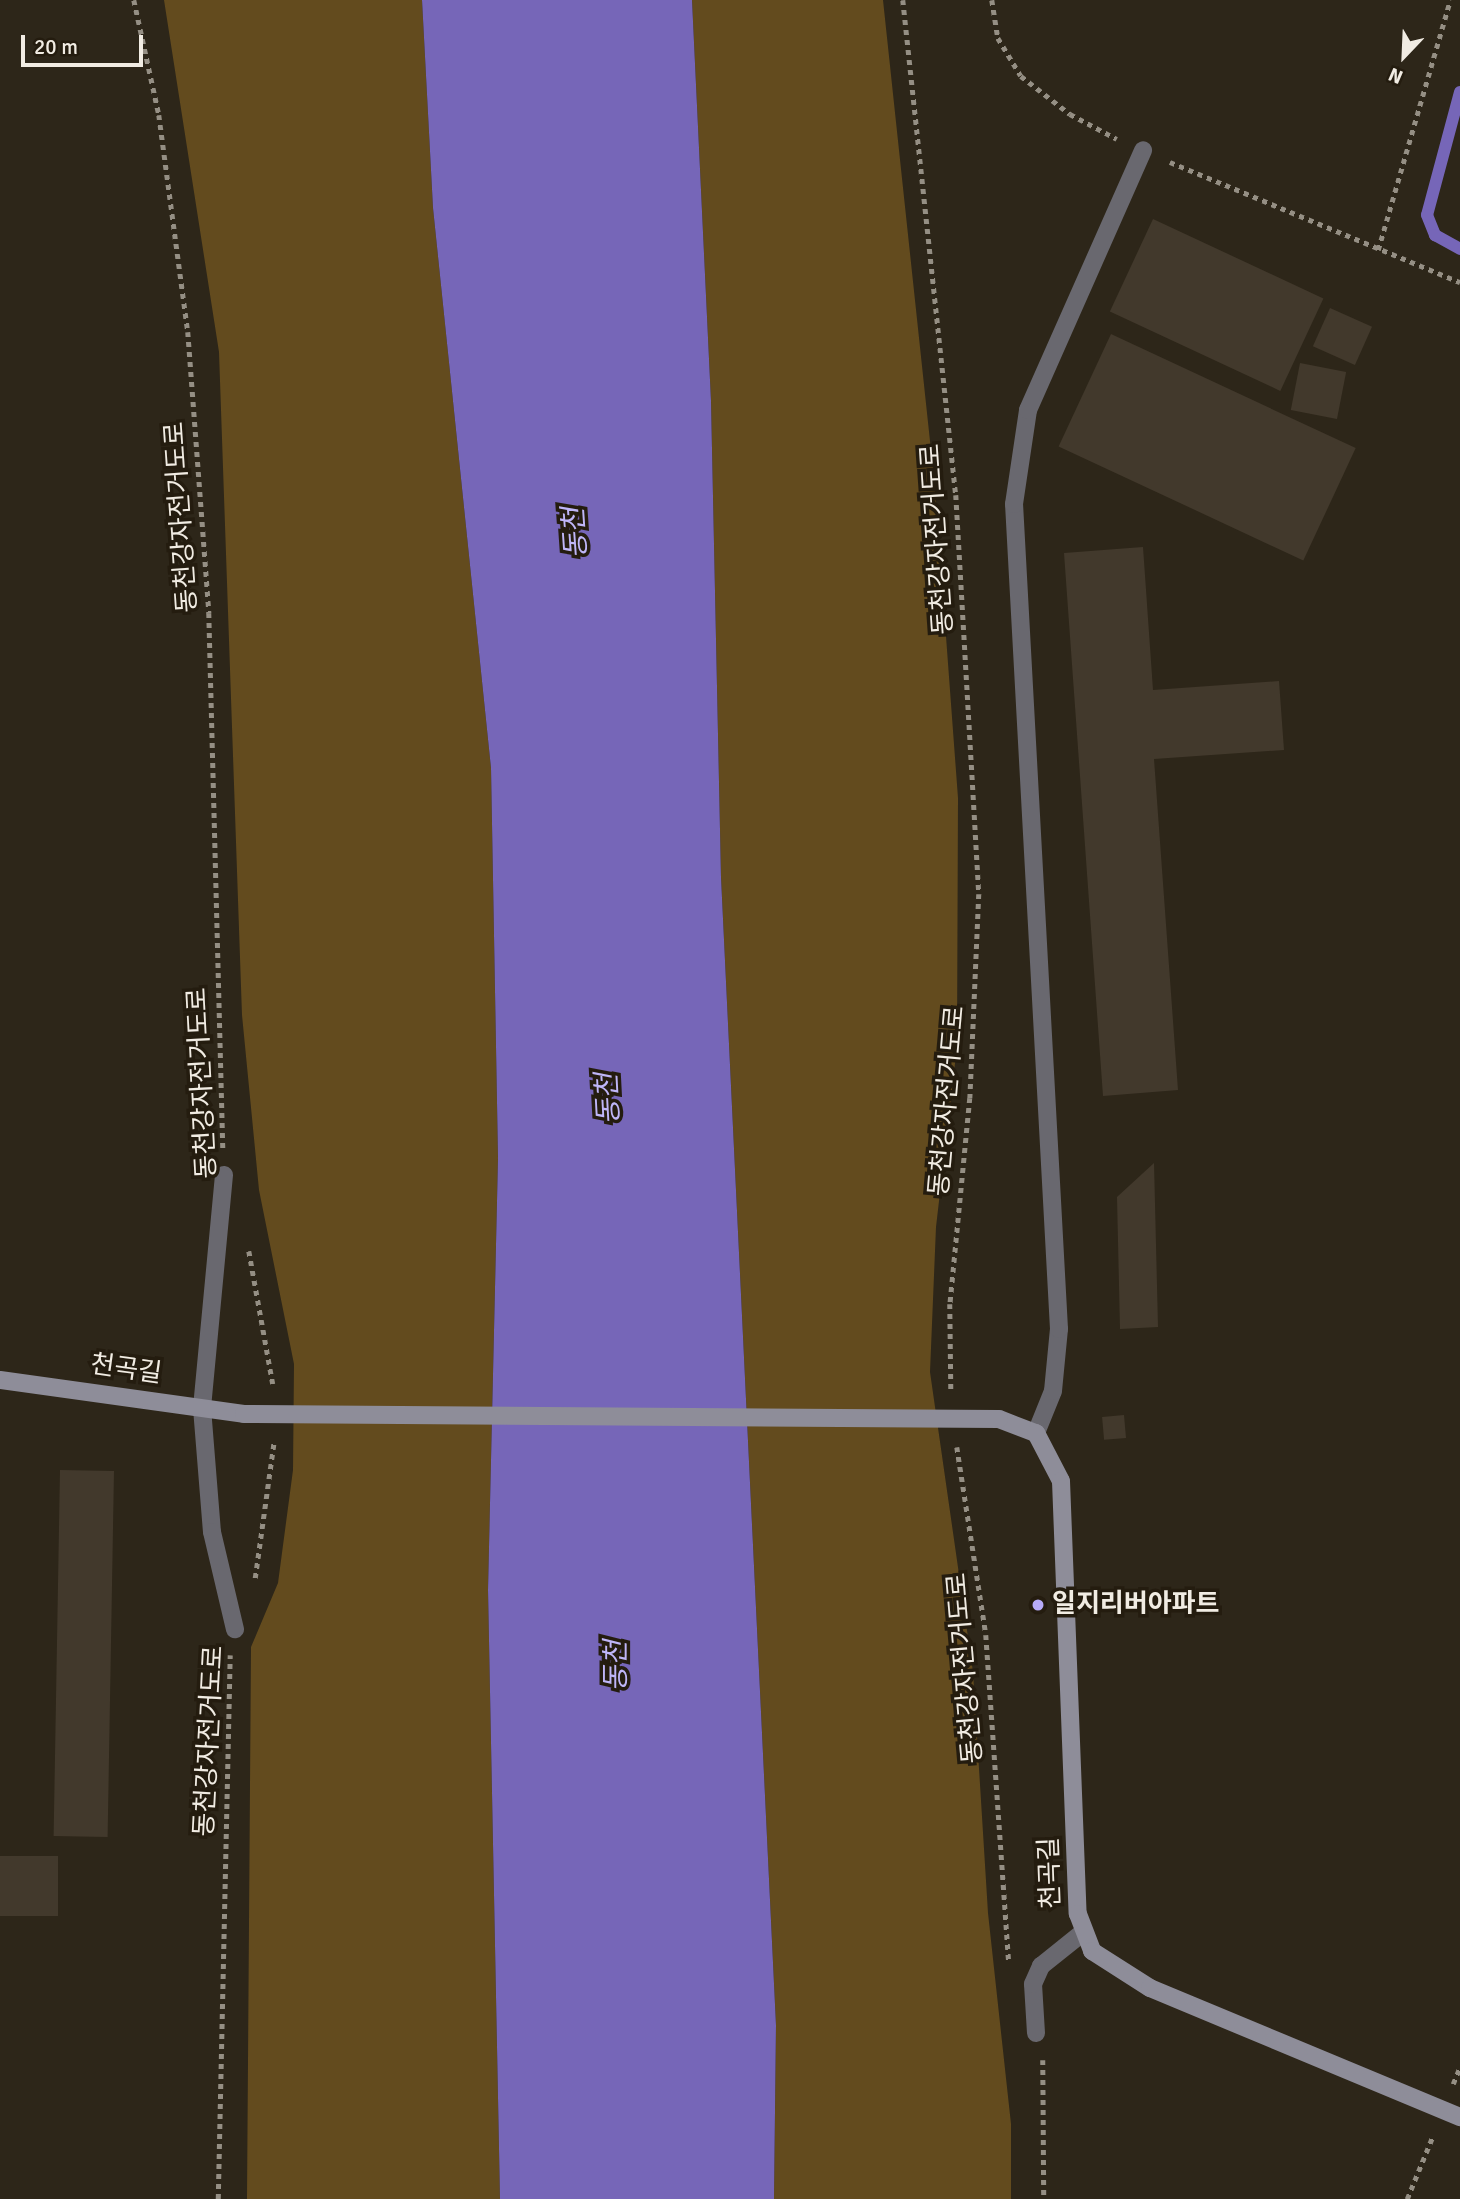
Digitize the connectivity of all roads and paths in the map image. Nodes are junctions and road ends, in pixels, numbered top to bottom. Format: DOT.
graph roads {
  1 [pos="134,0"];
  2 [pos="903,0"];
  3 [pos="992,0"];
  4 [pos="1450,0"];
  5 [pos="1143,150"];
  6 [pos="1378,250"];
  7 [pos="1460,282"];
  8 [pos="224,1175"];
  9 [pos="246,1244"];
  10 [pos="0,1380"];
  11 [pos="274,1399"];
  12 [pos="952,1400"];
  13 [pos="202,1408"];
  14 [pos="274,1426"];
  15 [pos="1036,1433"];
  16 [pos="956,1436"];
  17 [pos="235,1629"];
  18 [pos="1082,1934"];
  19 [pos="1010,1975"];
  20 [pos="1035,2033"];
  21 [pos="1460,2117"];
  22 [pos="218,2199"];
  23 [pos="1044,2199"];
  1 -- 8 [label="path, 동천강자전거도로"];
  2 -- 12 [label="path, 동천강자전거도로"];
  3 -- 5 [label="path"];
  4 -- 6 [label="path"];
  5 -- 6 [label="path"];
  5 -- 15 [label="street"];
  6 -- 7 [label="path"];
  8 -- 13 [label="street"];
  9 -- 11 [label="path"];
  10 -- 13 [label="street, 천곡길"];
  13 -- 15 [label="street, 천곡길, bridge"];
  13 -- 17 [label="street"];
  14 -- 17 [label="path, 동천강자전거도로"];
  15 -- 18 [label="street, 천곡길"];
  16 -- 19 [label="path, 동천강자전거도로"];
  17 -- 22 [label="path, 동천강자전거도로"];
  18 -- 20 [label="street"];
  18 -- 21 [label="street, 천곡길"];
  20 -- 23 [label="path"];
}
